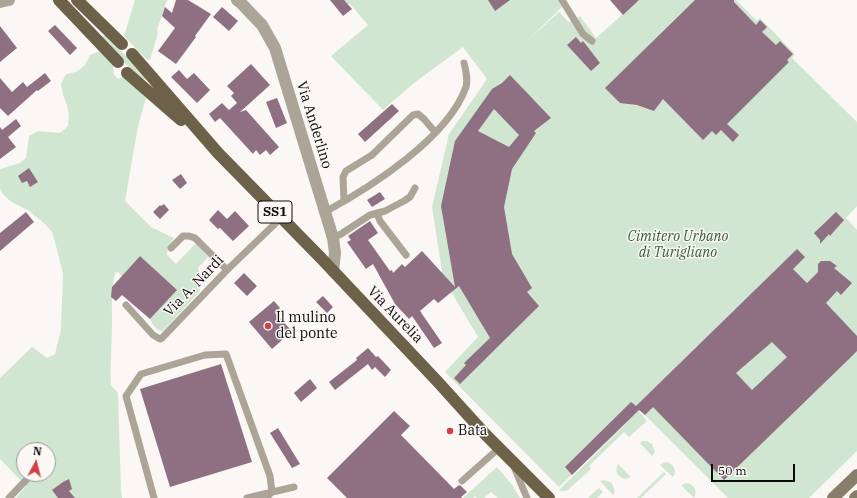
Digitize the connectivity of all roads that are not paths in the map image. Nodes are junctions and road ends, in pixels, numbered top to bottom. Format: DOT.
graph roads {
  1 [pos="9,0"];
  2 [pos="59,0"];
  3 [pos="77,0"];
  4 [pos="237,0"];
  5 [pos="562,0"];
  6 [pos="0,2"];
  7 [pos="592,41"];
  8 [pos="122,44"];
  9 [pos="132,54"];
  10 [pos="118,62"];
  11 [pos="464,63"];
  12 [pos="127,73"];
  13 [pos="435,132"];
  14 [pos="218,153"];
  15 [pos="415,188"];
  16 [pos="344,201"];
  17 [pos="325,212"];
  18 [pos="377,213"];
  19 [pos="281,218"];
  20 [pos="333,238"];
  21 [pos="171,248"];
  22 [pos="406,255"];
  23 [pos="227,270"];
  24 [pos="333,271"];
  25 [pos="126,304"];
  26 [pos="499,448"];
  27 [pos="509,458"];
  28 [pos="857,475"];
  29 [pos="462,480"];
  30 [pos="24,482"];
  31 [pos="294,486"];
  32 [pos="272,492"];
  33 [pos="10,498"];
  34 [pos="154,498"];
  35 [pos="247,498"];
  36 [pos="266,498"];
  37 [pos="527,498"];
  38 [pos="549,498"];
  39 [pos="833,498"];
  1 -- 6 [label="street"];
  2 -- 10 [label="main road"];
  3 -- 8 [label="main road"];
  4 -- 17 [label="street, Via Anderlino"];
  5 -- 7 [label="lane"];
  9 -- 14 [label="main road, Via Aurelia / SS1"];
  11 -- 13 [label="lane"];
  12 -- 14 [label="main road, Via Aurelia / SS1"];
  13 -- 16 [label="lane"];
  13 -- 16 [label="lane"];
  14 -- 19 [label="main road, Via Aurelia / SS1"];
  15 -- 18 [label="lane"];
  16 -- 17 [label="lane"];
  17 -- 20 [label="street, Via Anderlino"];
  18 -- 20 [label="lane"];
  18 -- 22 [label="lane"];
  19 -- 23 [label="lane, Via A. Nardi"];
  19 -- 24 [label="main road, Via Aurelia / SS1"];
  20 -- 24 [label="street, Via Anderlino"];
  21 -- 23 [label="lane"];
  23 -- 25 [label="lane, Via A. Nardi"];
  24 -- 26 [label="main road, Via Aurelia / SS1"];
  26 -- 27 [label="main road, Via Aurelia / SS1"];
  26 -- 29 [label="lane"];
  27 -- 37 [label="lane"];
  27 -- 38 [label="main road, Via Aurelia / SS1"];
  28 -- 39 [label="main road"];
  30 -- 33 [label="lane"];
  31 -- 32 [label="lane"];
  32 -- 34 [label="lane"];
  32 -- 35 [label="lane"];
  32 -- 36 [label="lane"];
}
